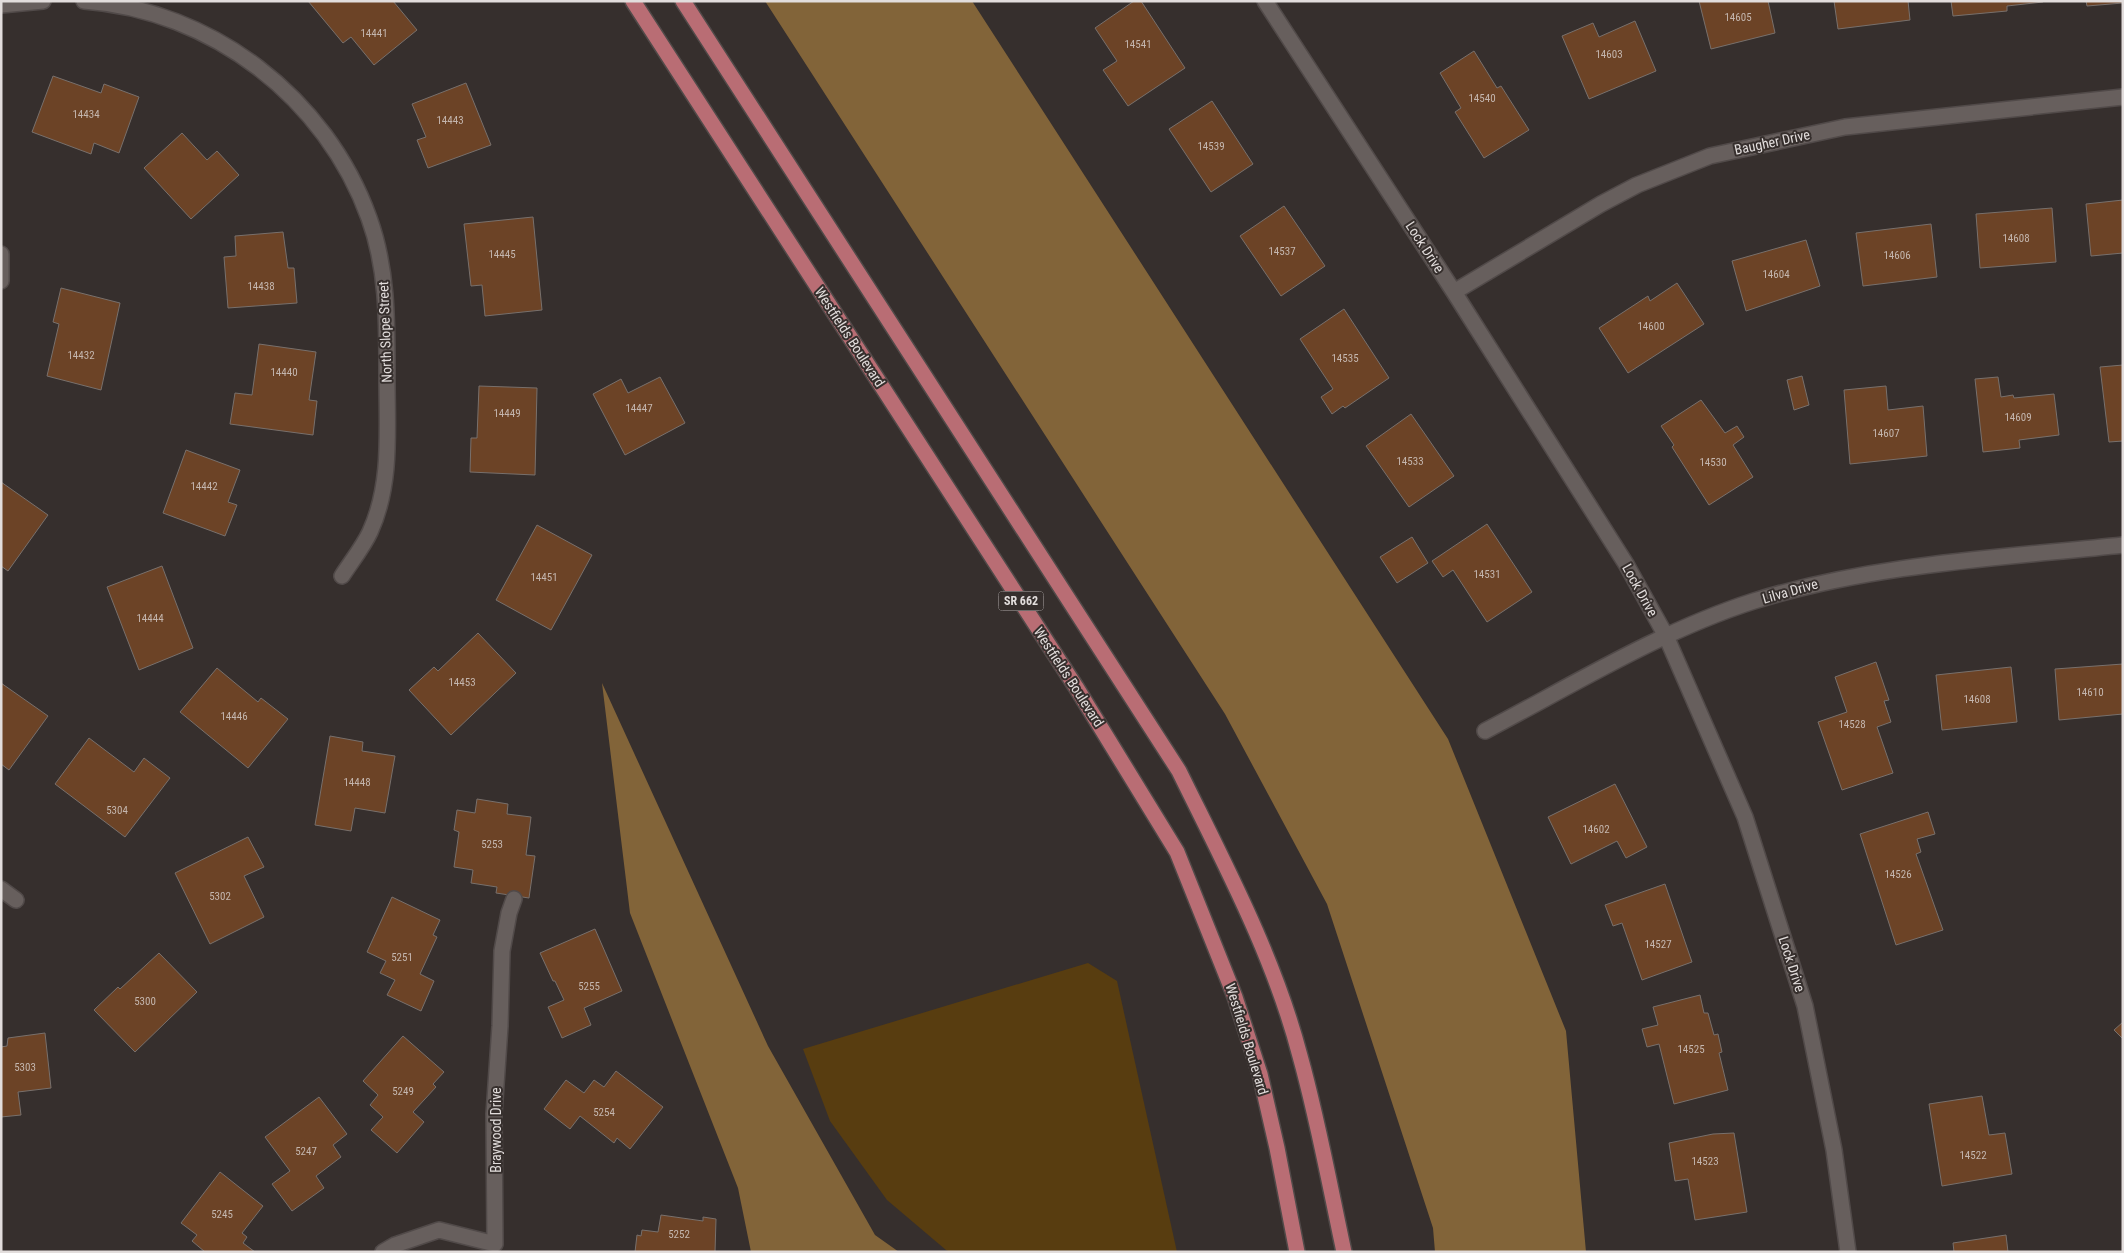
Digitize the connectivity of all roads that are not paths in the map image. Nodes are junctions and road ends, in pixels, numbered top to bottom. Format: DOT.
graph roads {
  1 [pos="43,1"];
  2 [pos="84,1"];
  3 [pos="633,1"];
  4 [pos="683,1"];
  5 [pos="1265,1"];
  6 [pos="1,5"];
  7 [pos="2123,97"];
  8 [pos="1,254"];
  9 [pos="1,281"];
  10 [pos="1454,292"];
  11 [pos="2123,545"];
  12 [pos="342,576"];
  13 [pos="1666,636"];
  14 [pos="1485,731"];
  15 [pos="1,889"];
  16 [pos="514,899"];
  17 [pos="16,900"];
  18 [pos="383,1252"];
  19 [pos="1297,1252"];
  20 [pos="1344,1252"];
  21 [pos="1848,1252"];
  1 -- 6 [label="street"];
  2 -- 12 [label="street, North Slope Street"];
  3 -- 19 [label="main road, Westfields Boulevard / SR 662"];
  4 -- 20 [label="main road, SR 662"];
  5 -- 10 [label="street, Lock Drive"];
  7 -- 10 [label="street, Baugher Drive"];
  8 -- 9 [label="street"];
  10 -- 13 [label="street, Lock Drive"];
  11 -- 13 [label="street, Lilva Drive"];
  13 -- 14 [label="street, Lilva Drive"];
  13 -- 21 [label="street, Lock Drive"];
  15 -- 17 [label="street"];
  16 -- 18 [label="street, Braywood Drive"];
}
